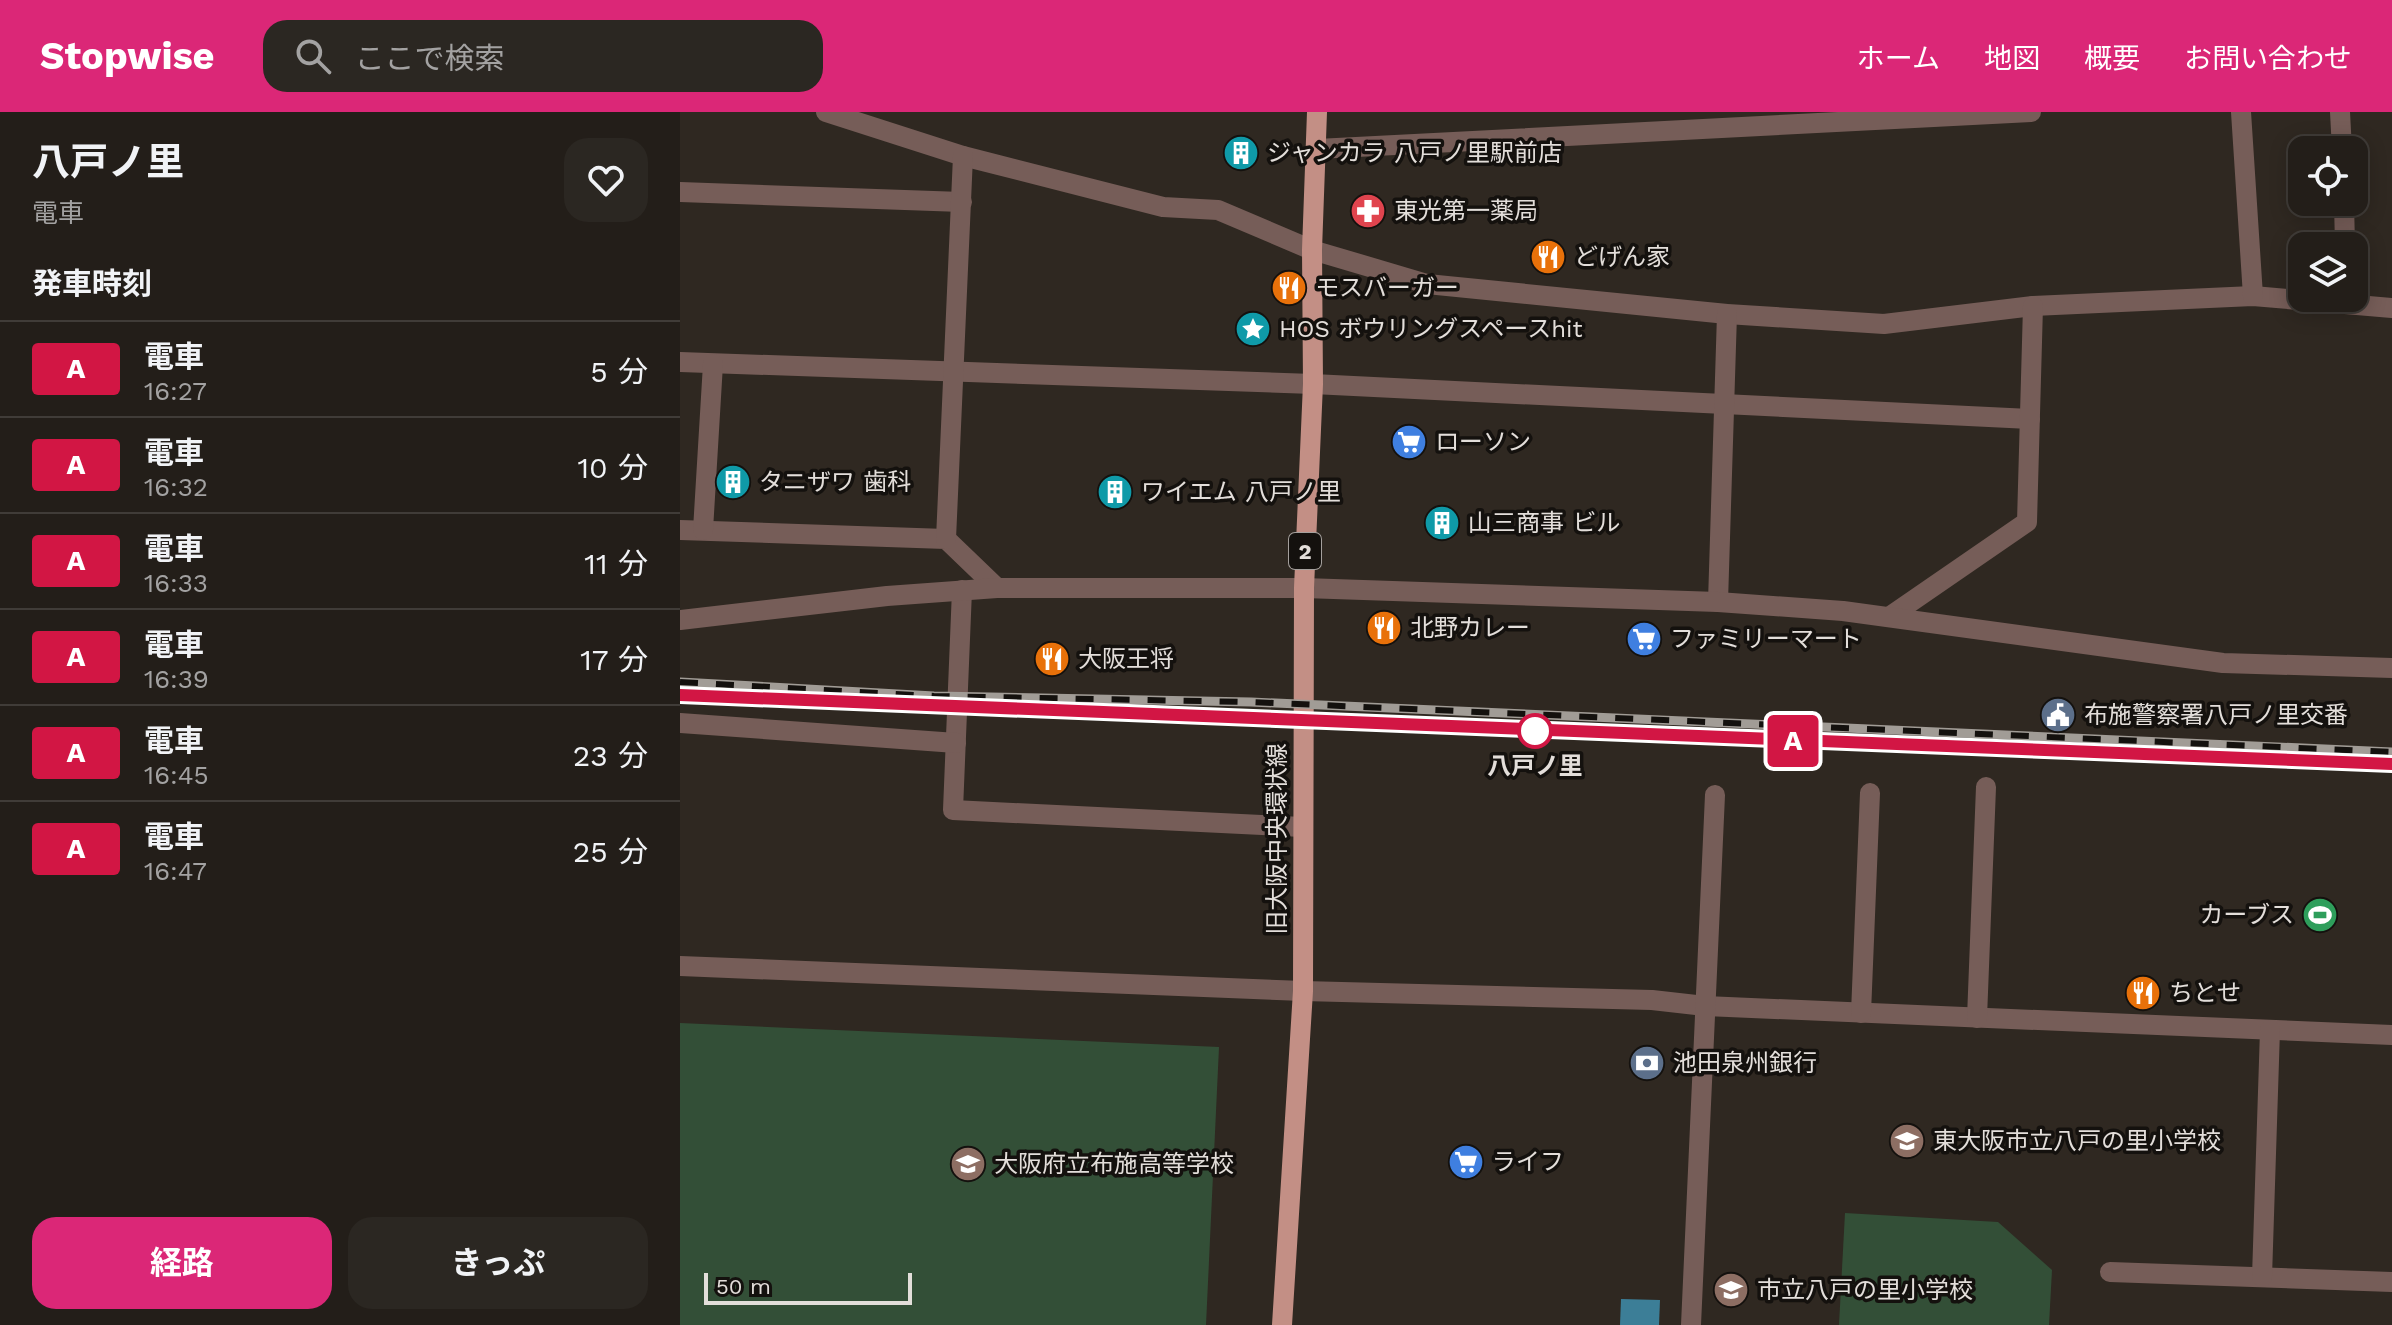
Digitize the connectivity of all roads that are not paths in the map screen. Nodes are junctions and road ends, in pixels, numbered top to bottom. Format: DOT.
graph roads {
  1 [pos="826,112"];
  2 [pos="1317,112"];
  3 [pos="2031,112"];
  4 [pos="2241,112"];
  5 [pos="2340,112"];
  6 [pos="2341,136"];
  7 [pos="1317,149"];
  8 [pos="963,156"];
  9 [pos="680,192"];
  10 [pos="962,202"];
  11 [pos="1312,250"];
  12 [pos="2253,296"];
  13 [pos="2288,298"];
  14 [pos="2368,304"];
  15 [pos="2033,306"];
  16 [pos="2392,308"];
  17 [pos="1727,314"];
  18 [pos="680,362"];
  19 [pos="713,364"];
  20 [pos="955,373"];
  21 [pos="1313,384"];
  22 [pos="1724,407"];
  23 [pos="2030,419"];
  24 [pos="680,530"];
  25 [pos="703,530"];
  26 [pos="946,539"];
  27 [pos="997,588"];
  28 [pos="1304,588"];
  29 [pos="962,590"];
  30 [pos="1718,602"];
  31 [pos="1889,617"];
  32 [pos="680,620"];
  33 [pos="2392,668"];
  34 [pos="680,723"];
  35 [pos="956,743"];
  36 [pos="1986,787"];
  37 [pos="1870,793"];
  38 [pos="1715,795"];
  39 [pos="1303,827"];
  40 [pos="680,966"];
  41 [pos="1303,991"];
  42 [pos="1705,1006"];
  43 [pos="1861,1013"];
  44 [pos="1977,1018"];
  45 [pos="2270,1030"];
  46 [pos="2392,1035"];
  47 [pos="2110,1272"];
  48 [pos="2262,1277"];
  49 [pos="2392,1282"];
  50 [pos="1282,1325"];
  51 [pos="1691,1325"];
  1 -- 8 [label="street"];
  2 -- 7 [label="main road, 旧大阪中央環状線 / 2"];
  3 -- 7 [label="street"];
  4 -- 12 [label="street"];
  5 -- 6 [label="street"];
  7 -- 11 [label="main road, 旧大阪中央環状線 / 2"];
  8 -- 10 [label="street"];
  8 -- 11 [label="street"];
  9 -- 10 [label="street"];
  10 -- 20 [label="street"];
  11 -- 17 [label="street"];
  11 -- 21 [label="main road, 旧大阪中央環状線 / 2"];
  12 -- 13 [label="street"];
  12 -- 15 [label="street"];
  14 -- 16 [label="street"];
  15 -- 17 [label="street"];
  15 -- 23 [label="street"];
  17 -- 22 [label="street"];
  18 -- 19 [label="street"];
  19 -- 20 [label="street"];
  19 -- 25 [label="street"];
  20 -- 21 [label="street"];
  20 -- 26 [label="street"];
  21 -- 22 [label="street"];
  21 -- 28 [label="main road, 旧大阪中央環状線 / 2"];
  22 -- 23 [label="street"];
  22 -- 30 [label="street"];
  23 -- 31 [label="street"];
  24 -- 25 [label="street"];
  25 -- 26 [label="street"];
  26 -- 27 [label="street"];
  27 -- 28 [label="street"];
  27 -- 29 [label="street"];
  28 -- 30 [label="street"];
  28 -- 39 [label="main road, 旧大阪中央環状線 / 2"];
  29 -- 32 [label="street"];
  29 -- 35 [label="street"];
  30 -- 31 [label="street"];
  31 -- 33 [label="street"];
  34 -- 35 [label="street"];
  35 -- 39 [label="street"];
  36 -- 44 [label="street"];
  37 -- 43 [label="street"];
  38 -- 42 [label="street"];
  39 -- 41 [label="main road, 旧大阪中央環状線 / 2"];
  40 -- 41 [label="street"];
  41 -- 42 [label="street"];
  41 -- 50 [label="main road, 旧大阪中央環状線 / 2"];
  42 -- 43 [label="street"];
  42 -- 51 [label="street"];
  43 -- 44 [label="street"];
  44 -- 45 [label="street"];
  45 -- 46 [label="street"];
  45 -- 48 [label="street"];
  47 -- 48 [label="street"];
  48 -- 49 [label="street"];
}
